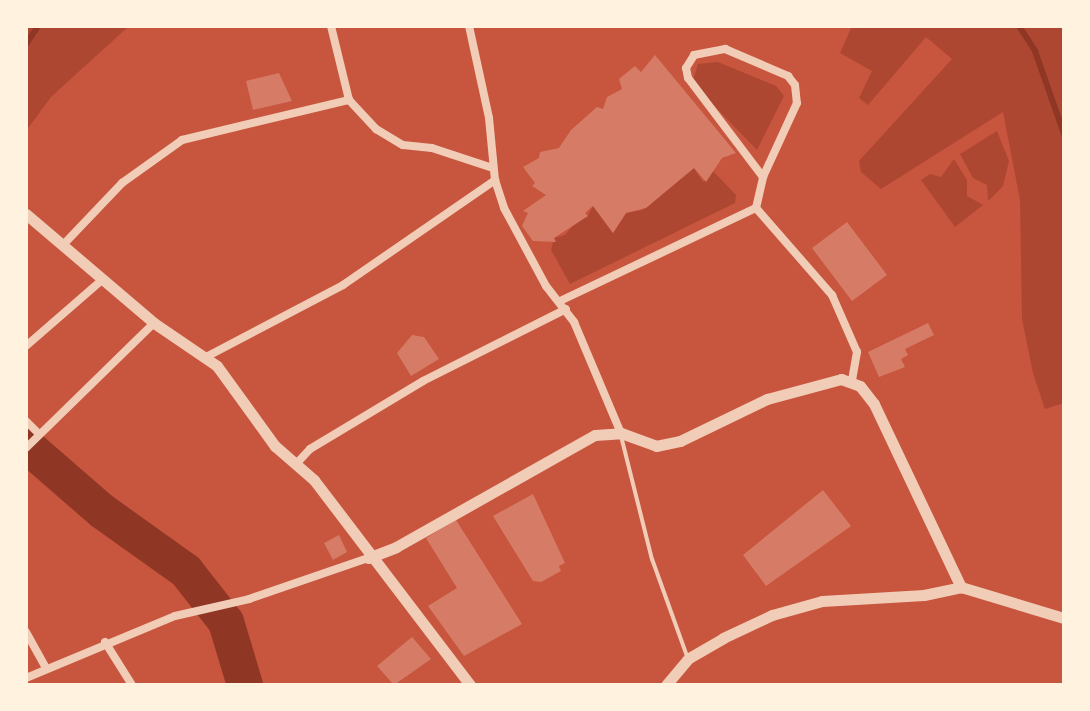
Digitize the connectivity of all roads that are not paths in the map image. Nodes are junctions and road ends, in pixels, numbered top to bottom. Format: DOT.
graph roads {
  1 [pos="331,26"];
  2 [pos="469,26"];
  3 [pos="349,100"];
  4 [pos="493,168"];
  5 [pos="763,177"];
  6 [pos="495,180"];
  7 [pos="756,208"];
  8 [pos="26,214"];
  9 [pos="63,245"];
  10 [pos="102,280"];
  11 [pos="563,305"];
  12 [pos="154,323"];
  13 [pos="26,346"];
  14 [pos="206,357"];
  15 [pos="852,381"];
  16 [pos="26,421"];
  17 [pos="621,433"];
  18 [pos="37,436"];
  19 [pos="26,448"];
  20 [pos="297,463"];
  21 [pos="368,558"];
  22 [pos="961,587"];
  23 [pos="1064,618"];
  24 [pos="26,632"];
  25 [pos="105,642"];
  26 [pos="689,658"];
  27 [pos="46,668"];
  28 [pos="26,678"];
  29 [pos="132,685"];
  30 [pos="470,685"];
  31 [pos="666,685"];
  1 -- 3 [label="street"];
  2 -- 4 [label="street"];
  3 -- 4 [label="street"];
  3 -- 9 [label="street"];
  4 -- 6 [label="street"];
  5 -- 5 [label="street"];
  5 -- 7 [label="street"];
  6 -- 11 [label="street"];
  6 -- 14 [label="street"];
  7 -- 11 [label="street"];
  7 -- 15 [label="street"];
  8 -- 9 [label="street"];
  9 -- 10 [label="street"];
  10 -- 12 [label="street"];
  10 -- 13 [label="street"];
  11 -- 17 [label="street"];
  11 -- 20 [label="street"];
  12 -- 14 [label="street"];
  12 -- 18 [label="street"];
  14 -- 20 [label="street"];
  15 -- 17 [label="street"];
  15 -- 22 [label="street"];
  16 -- 18 [label="street"];
  17 -- 21 [label="street"];
  17 -- 26 [label="lane"];
  18 -- 19 [label="street"];
  20 -- 21 [label="street"];
  21 -- 25 [label="street"];
  21 -- 30 [label="street"];
  22 -- 23 [label="street"];
  22 -- 26 [label="street"];
  24 -- 27 [label="street"];
  25 -- 27 [label="street"];
  25 -- 29 [label="street"];
  26 -- 31 [label="street"];
  27 -- 28 [label="street"];
}
